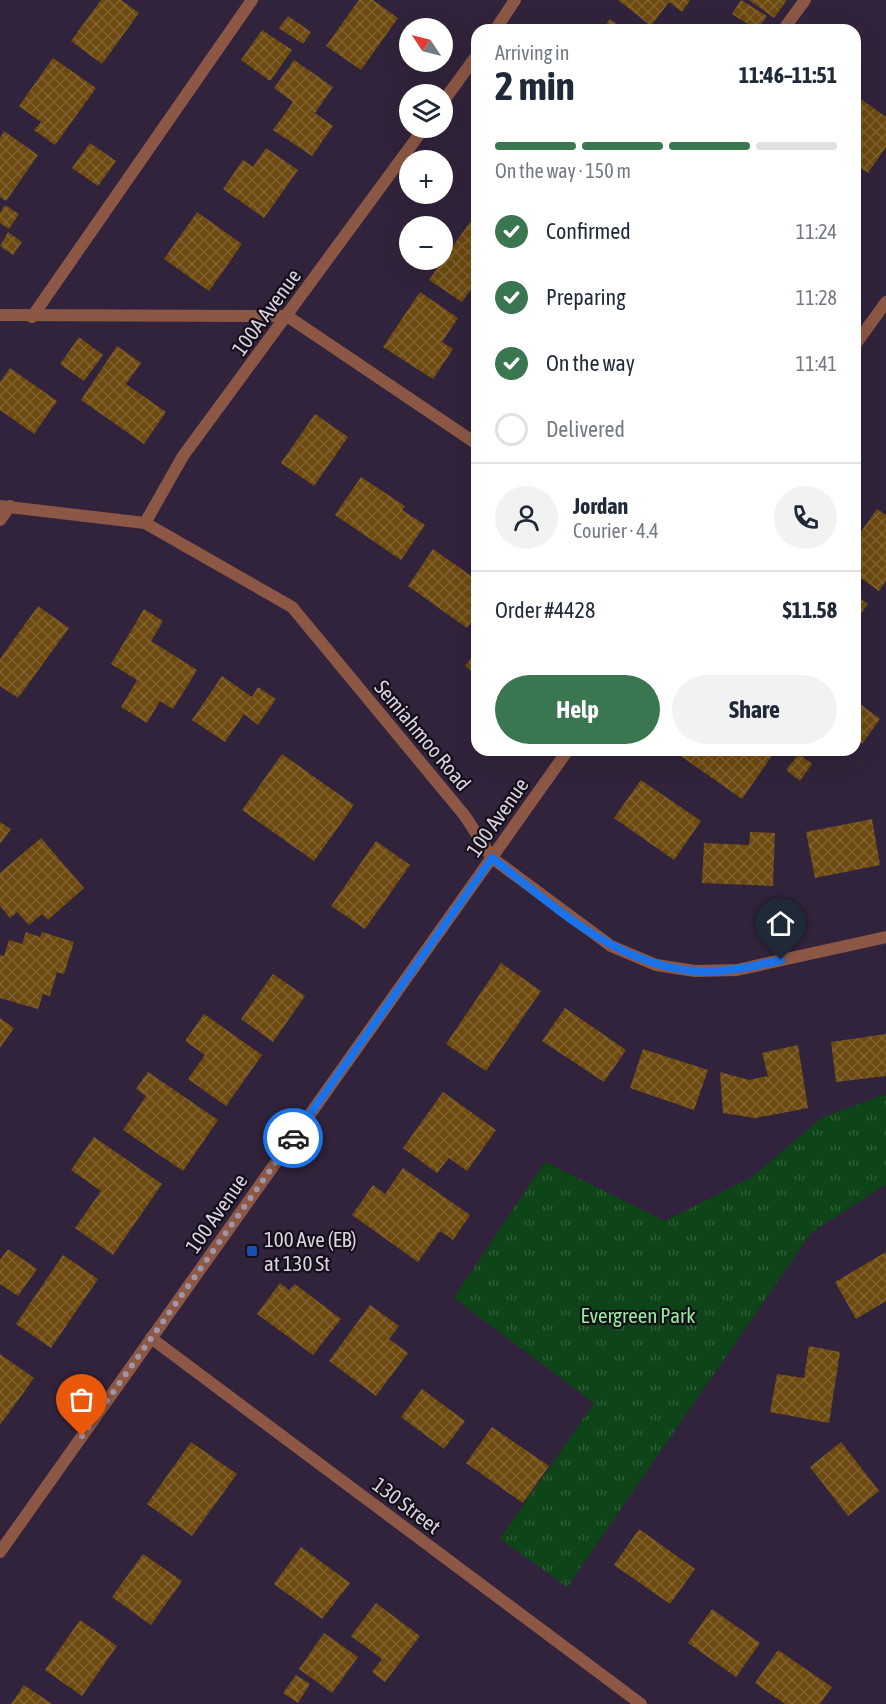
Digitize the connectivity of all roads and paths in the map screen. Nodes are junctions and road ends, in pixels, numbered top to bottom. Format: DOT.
graph roads {
  1 [pos="252,0"];
  2 [pos="515,0"];
  3 [pos="805,0"];
  4 [pos="499,24"];
  5 [pos="787,24"];
  6 [pos="471,63"];
  7 [pos="453,88"];
  8 [pos="417,138"];
  9 [pos="886,302"];
  10 [pos="0,315"];
  11 [pos="287,316"];
  12 [pos="32,317"];
  13 [pos="861,337"];
  14 [pos="471,440"];
  15 [pos="5,506"];
  16 [pos="0,520"];
  17 [pos="145,523"];
  18 [pos="564,756"];
  19 [pos="492,858"];
  20 [pos="886,937"];
  21 [pos="151,1338"];
  22 [pos="0,1552"];
  23 [pos="641,1704"];
  1 -- 12 [label="street"];
  2 -- 4 [label="street"];
  3 -- 5 [label="street"];
  6 -- 7 [label="street"];
  8 -- 11 [label="street, 100A Avenue"];
  9 -- 13 [label="street"];
  10 -- 12 [label="street"];
  11 -- 12 [label="street"];
  11 -- 14 [label="street"];
  11 -- 17 [label="street, 100A Avenue"];
  15 -- 16 [label="street"];
  15 -- 17 [label="street, Semiahmoo Road"];
  17 -- 19 [label="street, Semiahmoo Road"];
  18 -- 19 [label="street, 100 Avenue"];
  19 -- 20 [label="street, Semiahmoo Road"];
  19 -- 21 [label="street, 100 Avenue"];
  21 -- 22 [label="street, 100 Avenue"];
  21 -- 23 [label="street, 130 Street"];
}
